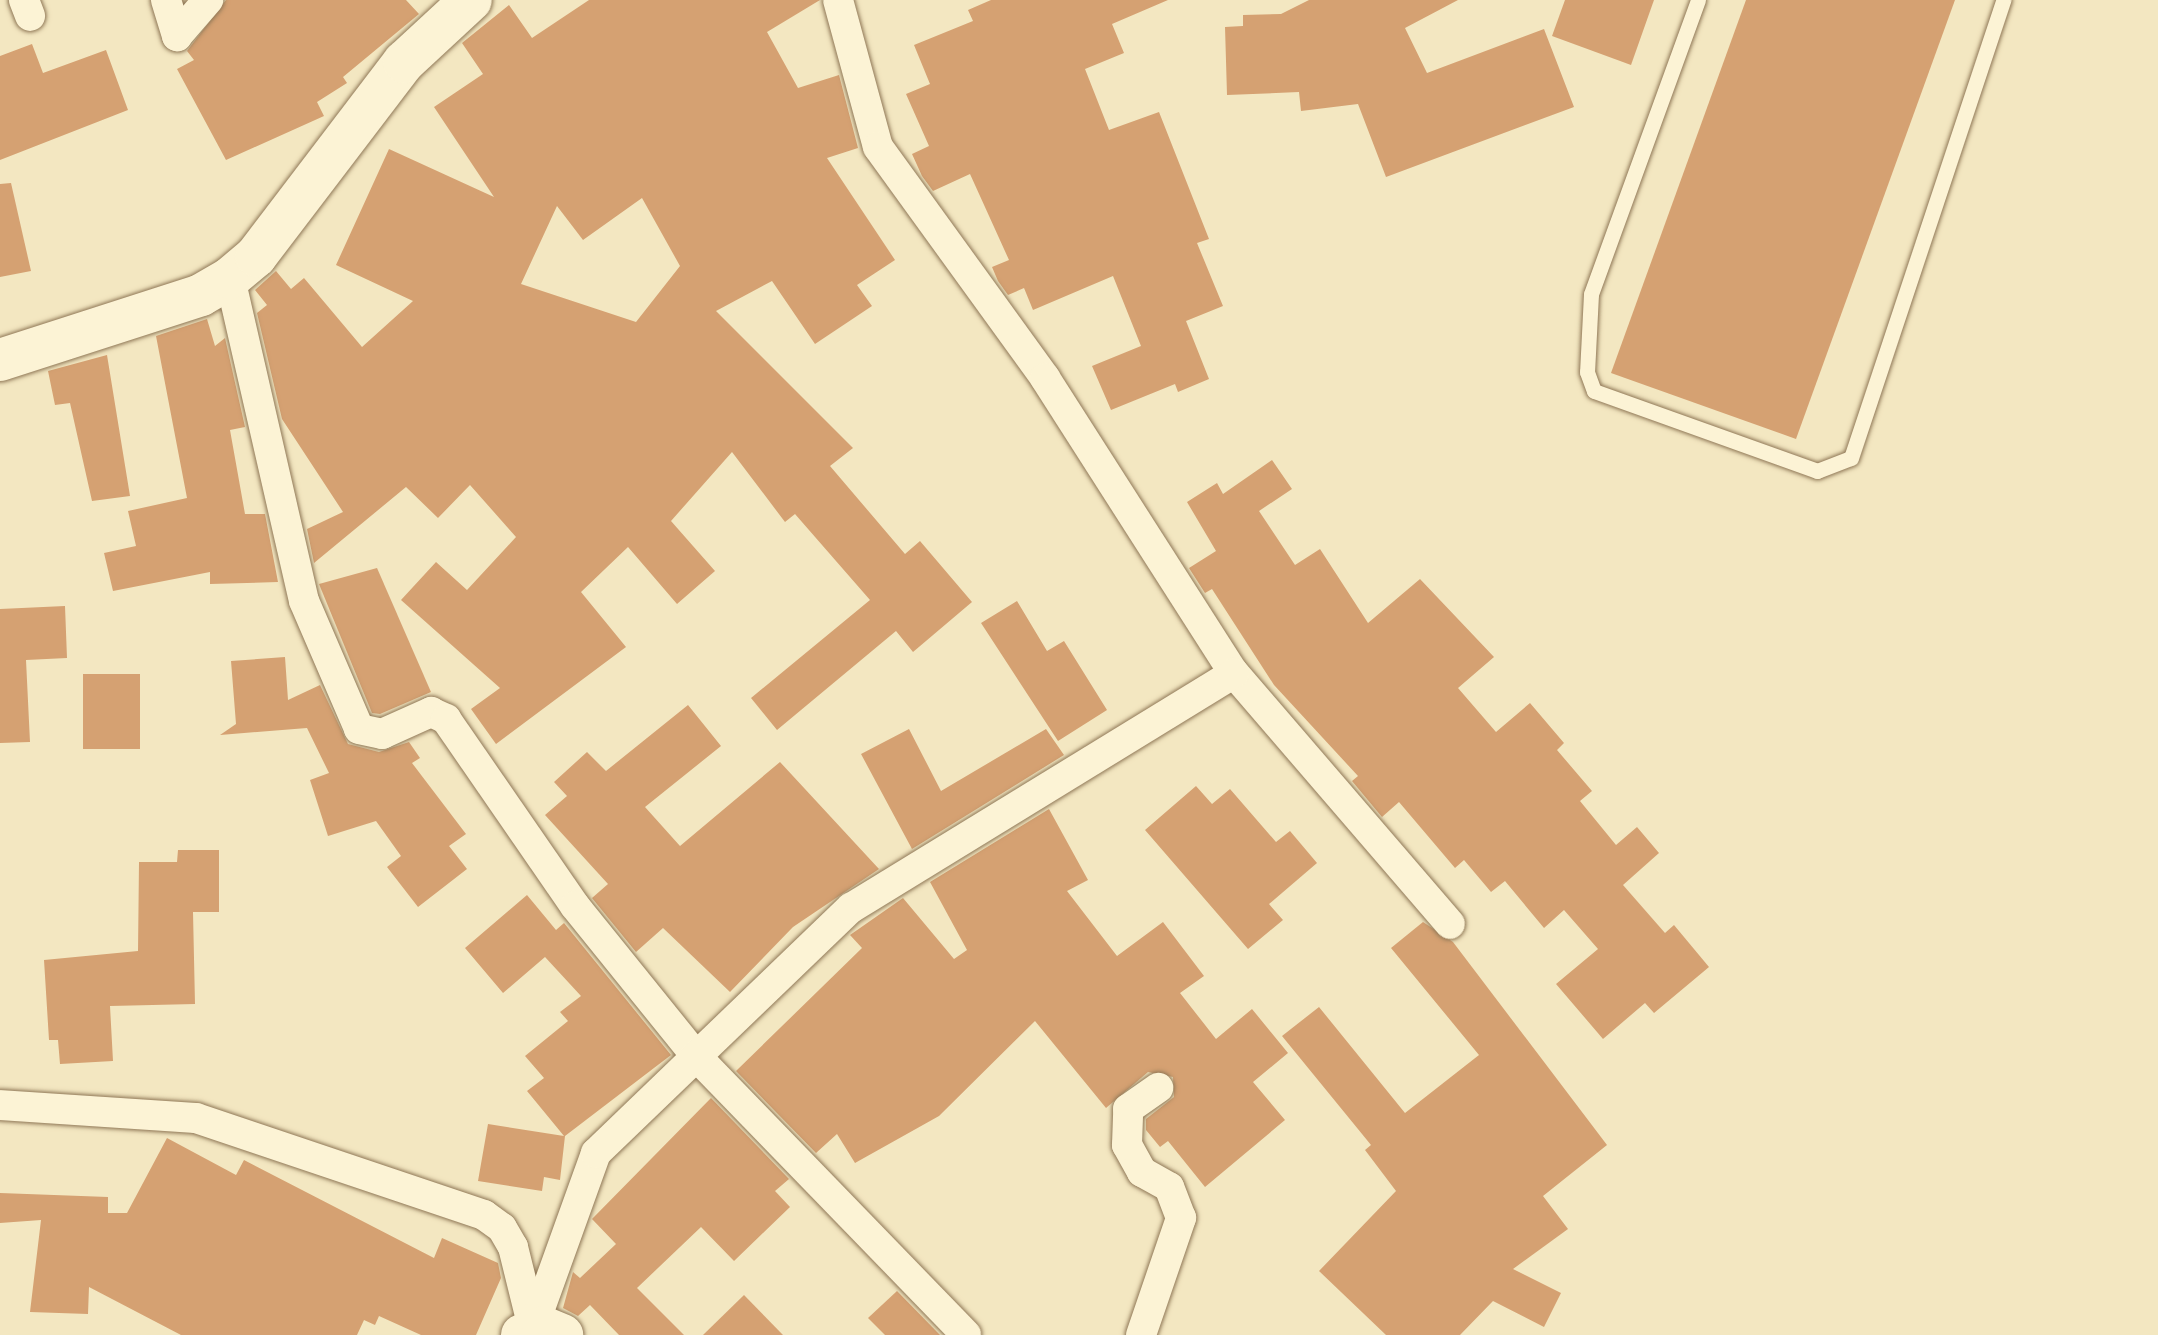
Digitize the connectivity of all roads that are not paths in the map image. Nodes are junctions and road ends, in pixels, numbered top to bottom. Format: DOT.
graph roads {
  1 [pos="166,0"];
  2 [pos="208,0"];
  3 [pos="471,0"];
  4 [pos="838,0"];
  5 [pos="1698,0"];
  6 [pos="2003,0"];
  7 [pos="230,278"];
  8 [pos="0,360"];
  9 [pos="1234,672"];
  10 [pos="1450,924"];
  11 [pos="696,1056"];
  12 [pos="1158,1088"];
  13 [pos="0,1105"];
  14 [pos="539,1333"];
  15 [pos="966,1335"];
  16 [pos="1141,1335"];
  1 -- 2 [label="street"];
  3 -- 7 [label="street"];
  4 -- 9 [label="street"];
  5 -- 6 [label="lane"];
  7 -- 8 [label="street"];
  7 -- 11 [label="street"];
  9 -- 10 [label="street"];
  9 -- 11 [label="street"];
  11 -- 14 [label="street"];
  11 -- 15 [label="street"];
  12 -- 16 [label="street"];
  13 -- 14 [label="street"];
}
